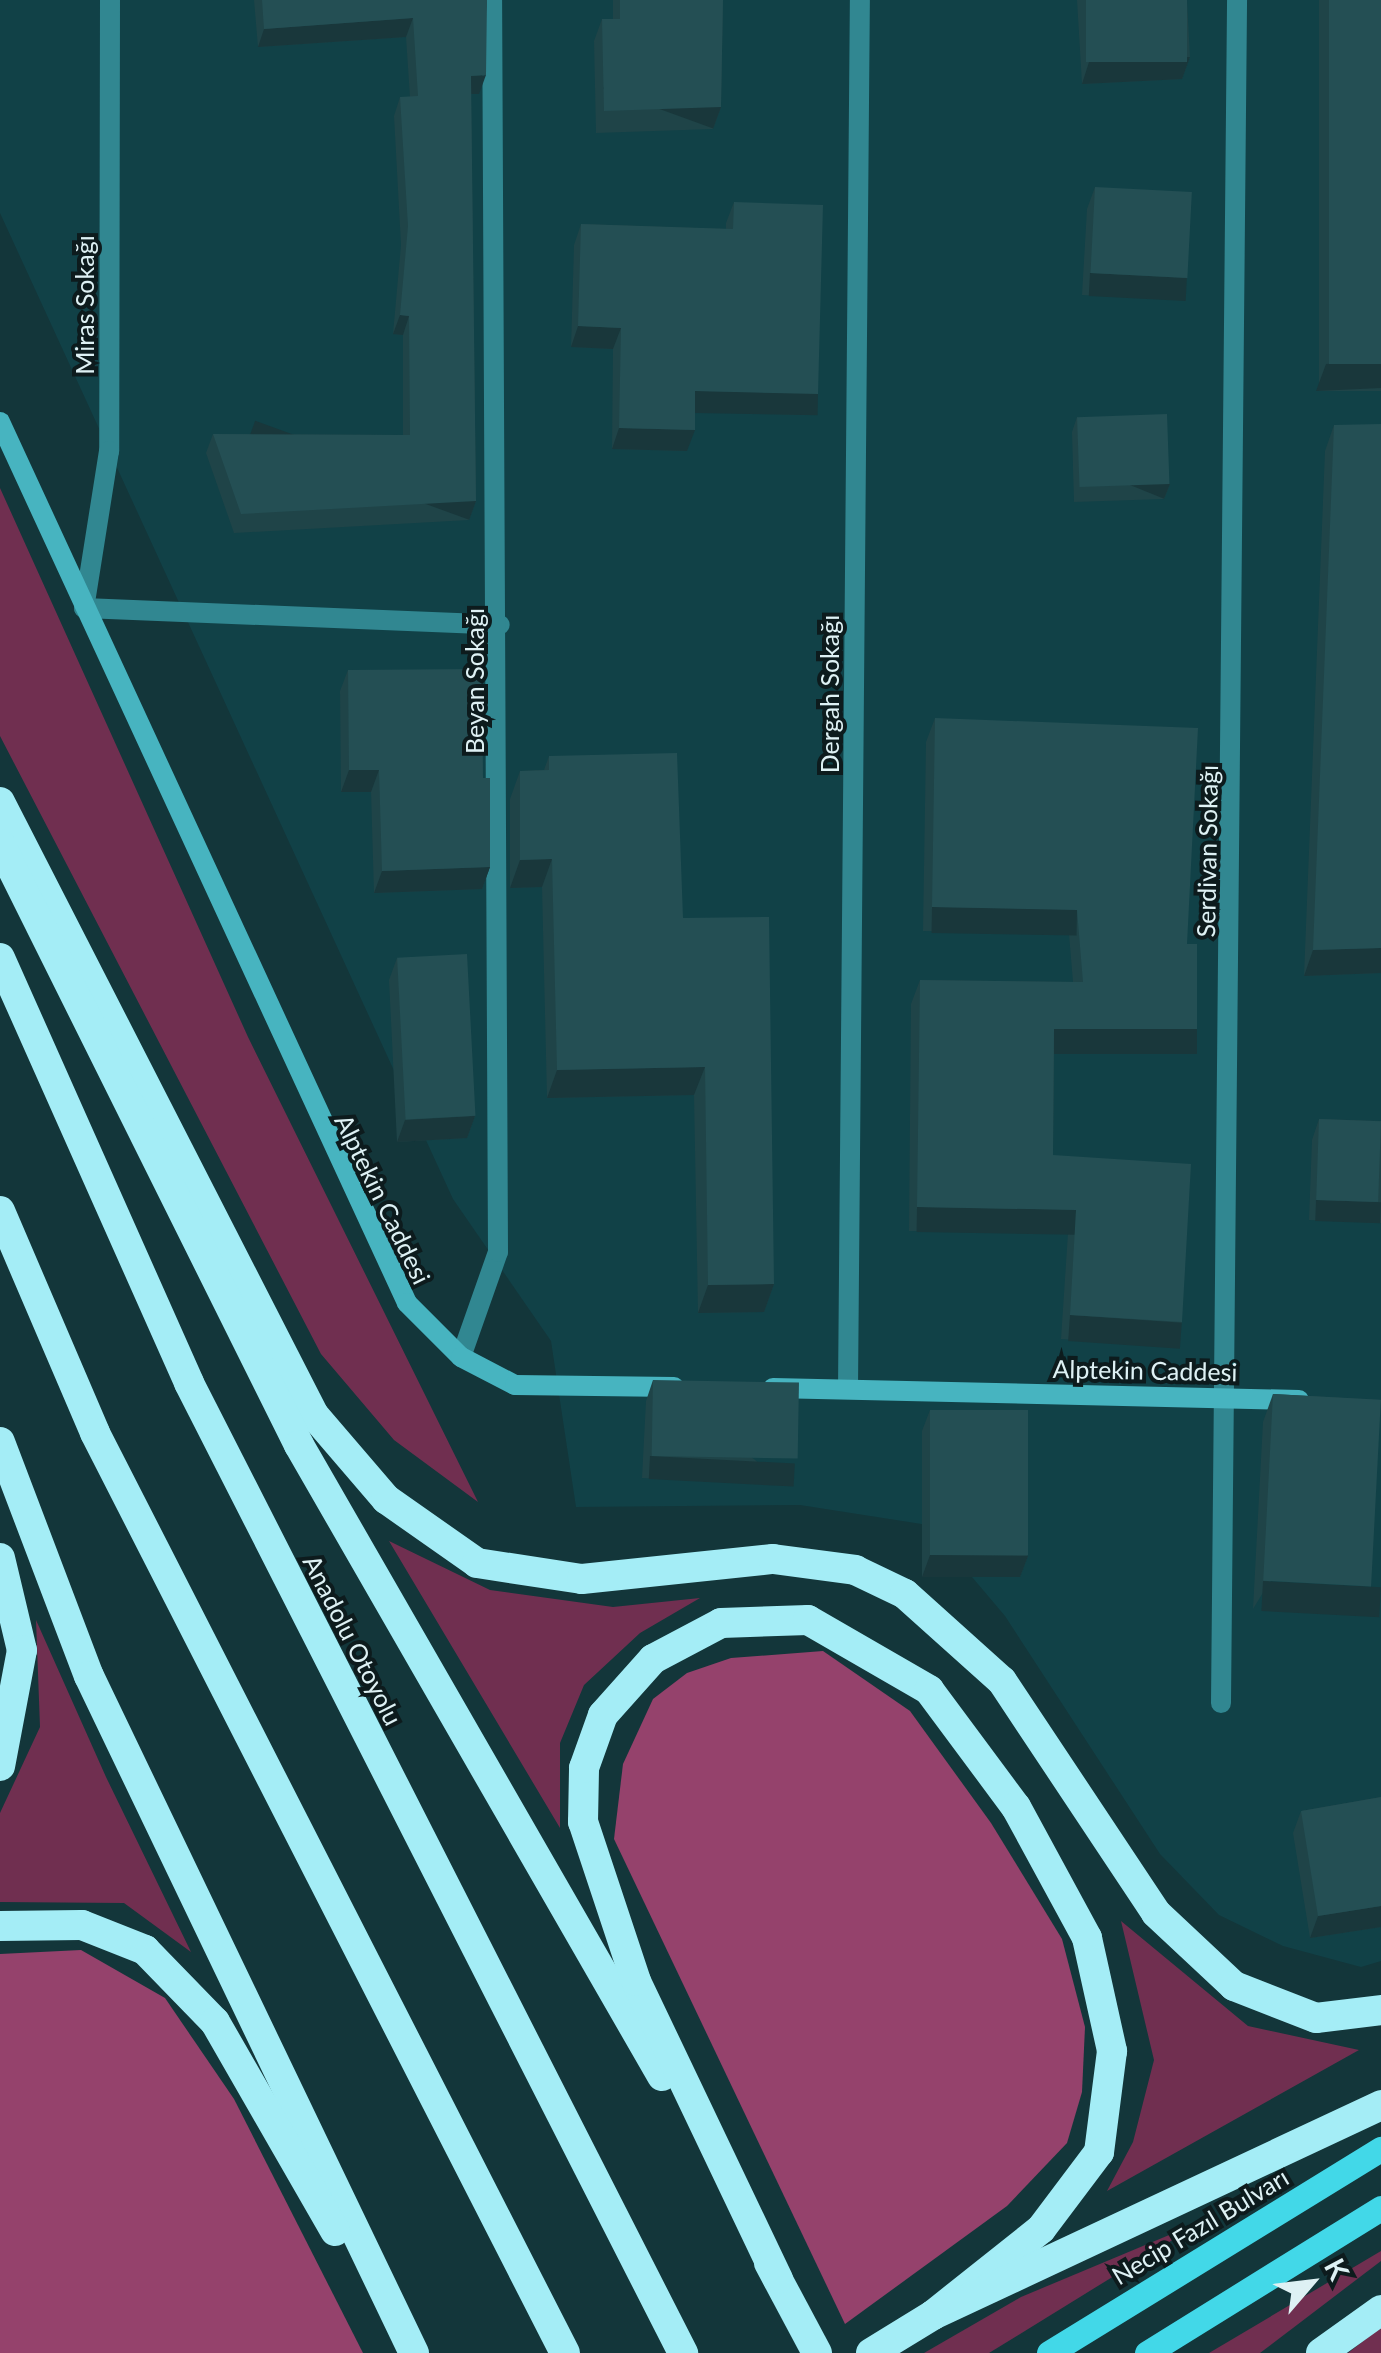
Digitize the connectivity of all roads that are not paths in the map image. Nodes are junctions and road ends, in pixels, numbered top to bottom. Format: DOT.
graph roads {
  1 [pos="110,0"];
  2 [pos="492,0"];
  3 [pos="860,0"];
  4 [pos="1237,0"];
  5 [pos="0,422"];
  6 [pos="84,608"];
  7 [pos="500,625"];
  8 [pos="0,802"];
  9 [pos="0,844"];
  10 [pos="0,958"];
  11 [pos="0,1211"];
  12 [pos="461,1357"];
  13 [pos="691,1387"];
  14 [pos="750,1388"];
  15 [pos="848,1389"];
  16 [pos="1226,1397"];
  17 [pos="1323,1400"];
  18 [pos="0,1442"];
  19 [pos="0,1558"];
  20 [pos="1221,1703"];
  21 [pos="0,1766"];
  22 [pos="0,1926"];
  23 [pos="1381,2010"];
  24 [pos="1381,2105"];
  25 [pos="1381,2150"];
  26 [pos="1381,2208"];
  27 [pos="778,2278"];
  28 [pos="1381,2310"];
  29 [pos="933,2315"];
  30 [pos="680,2346"];
  31 [pos="405,2353"];
  32 [pos="414,2353"];
  33 [pos="565,2353"];
  34 [pos="818,2353"];
  35 [pos="871,2353"];
  36 [pos="1049,2353"];
  37 [pos="1147,2353"];
  38 [pos="1321,2353"];
  1 -- 6 [label="street, Miras Sokağı"];
  2 -- 7 [label="street, Beyan Sokağı"];
  3 -- 15 [label="street, Dergah Sokağı"];
  4 -- 16 [label="street, Serdivan Sokağı"];
  5 -- 6 [label="main road, Alptekin Caddesi"];
  6 -- 7 [label="street"];
  6 -- 12 [label="main road, Alptekin Caddesi"];
  7 -- 12 [label="street, Beyan Sokağı"];
  8 -- 23 [label="highway"];
  9 -- 27 [label="highway"];
  10 -- 30 [label="highway, Anadolu Otoyolu"];
  11 -- 33 [label="highway"];
  12 -- 13 [label="main road, Alptekin Caddesi"];
  14 -- 15 [label="main road, Alptekin Caddesi"];
  15 -- 16 [label="main road, Alptekin Caddesi"];
  16 -- 17 [label="main road, Alptekin Caddesi"];
  16 -- 20 [label="street, Serdivan Sokağı"];
  18 -- 32 [label="highway"];
  19 -- 21 [label="highway"];
  22 -- 31 [label="highway"];
  24 -- 29 [label="highway"];
  25 -- 36 [label="main road, Necip Fazıl Bulvarı"];
  26 -- 37 [label="main road"];
  27 -- 29 [label="highway"];
  27 -- 34 [label="highway"];
  28 -- 38 [label="highway"];
  29 -- 35 [label="highway"];
}
